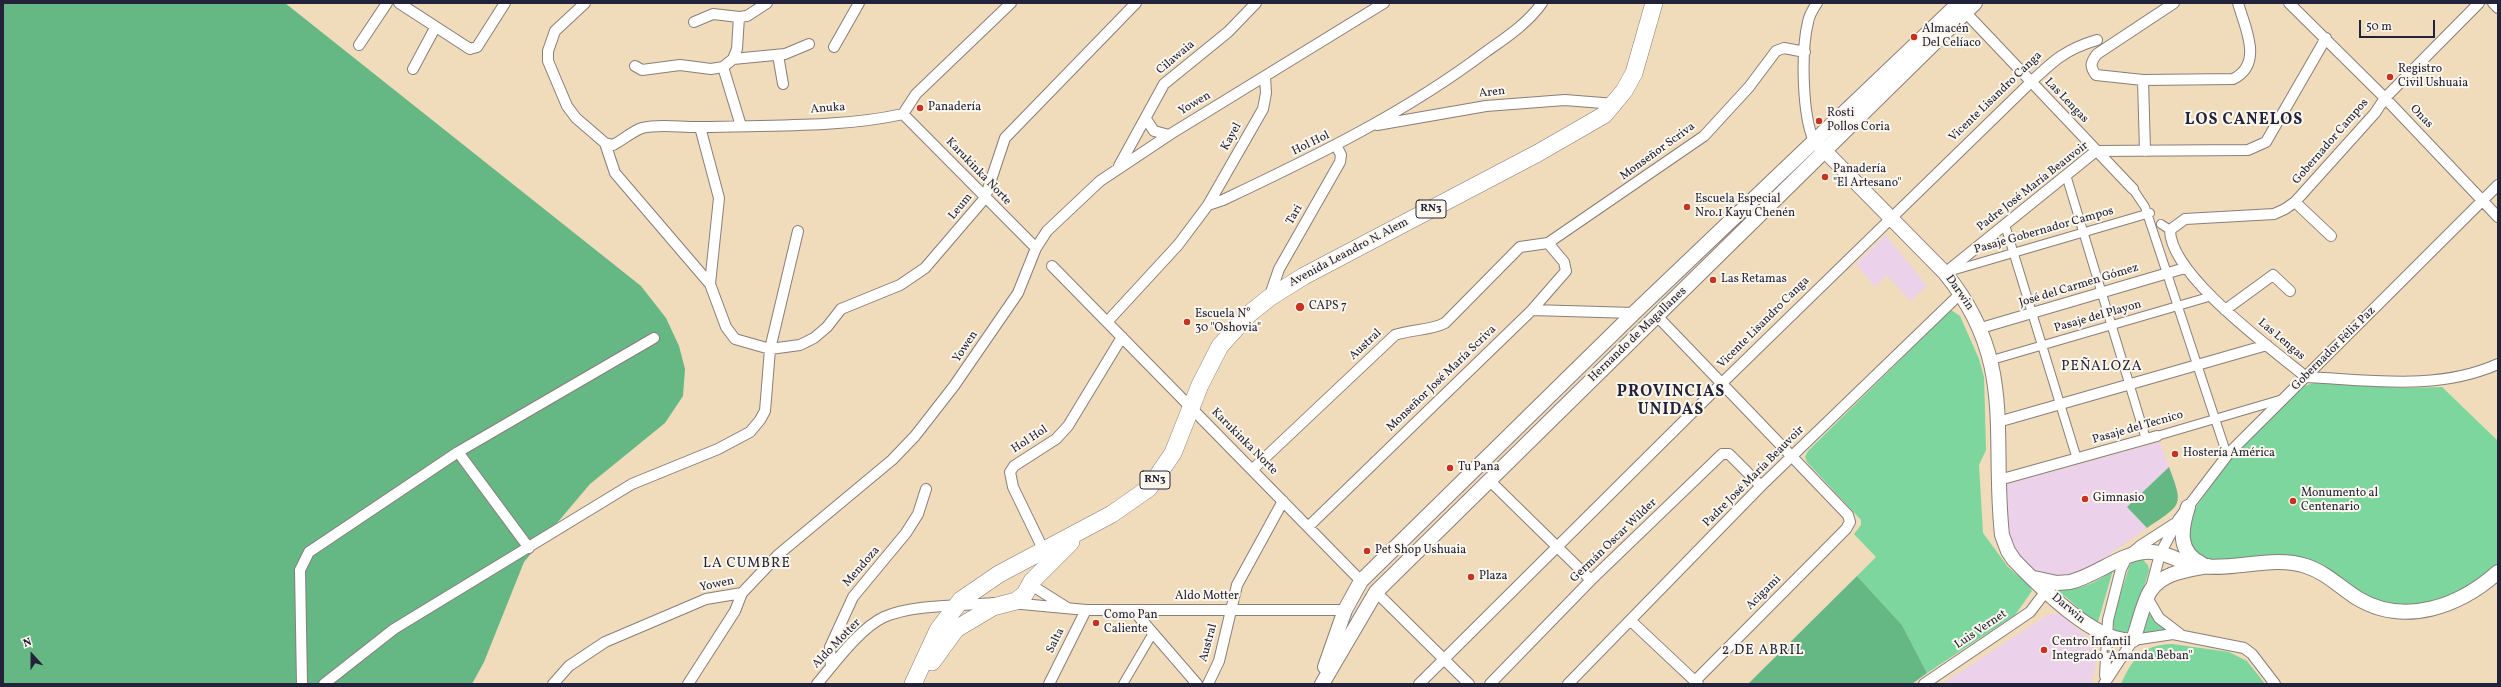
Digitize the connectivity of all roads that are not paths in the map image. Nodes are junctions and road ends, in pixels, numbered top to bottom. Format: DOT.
graph roads {
  1 [pos="387,3"];
  2 [pos="399,3"];
  3 [pos="505,3"];
  4 [pos="585,3"];
  5 [pos="767,3"];
  6 [pos="859,3"];
  7 [pos="1011,3"];
  8 [pos="1136,3"];
  9 [pos="1256,3"];
  10 [pos="1384,3"];
  11 [pos="1542,3"];
  12 [pos="1654,3"];
  13 [pos="1817,3"];
  14 [pos="2174,3"];
  15 [pos="2238,3"];
  16 [pos="2289,3"];
  17 [pos="2479,3"];
  18 [pos="2493,3"];
  19 [pos="1967,6"];
  20 [pos="2498,8"];
  21 [pos="740,17"];
  22 [pos="694,22"];
  23 [pos="435,28"];
  24 [pos="2326,38"];
  25 [pos="2097,40"];
  26 [pos="809,44"];
  27 [pos="359,45"];
  28 [pos="834,46"];
  29 [pos="1805,52"];
  30 [pos="778,55"];
  31 [pos="732,59"];
  32 [pos="635,66"];
  33 [pos="723,67"];
  34 [pos="413,69"];
  35 [pos="1264,77"];
  36 [pos="2143,80"];
  37 [pos="2031,82"];
  38 [pos="783,84"];
  39 [pos="2385,98"];
  40 [pos="1615,104"];
  41 [pos="903,114"];
  42 [pos="1146,119"];
  43 [pos="1374,125"];
  44 [pos="741,126"];
  45 [pos="700,127"];
  46 [pos="1169,135"];
  47 [pos="1814,141"];
  48 [pos="605,143"];
  49 [pos="1337,147"];
  50 [pos="2096,151"];
  51 [pos="2145,151"];
  52 [pos="1825,152"];
  53 [pos="1118,167"];
  54 [pos="2066,175"];
  55 [pos="2498,185"];
  56 [pos="2132,189"];
  57 [pos="985,198"];
  58 [pos="2483,200"];
  59 [pos="2295,202"];
  60 [pos="1208,205"];
  61 [pos="2148,211"];
  62 [pos="2498,217"];
  63 [pos="1890,218"];
  64 [pos="2005,225"];
  65 [pos="2165,227"];
  66 [pos="798,231"];
  67 [pos="2083,232"];
  68 [pos="2331,236"];
  69 [pos="1548,243"];
  70 [pos="1036,248"];
  71 [pos="2013,252"];
  72 [pos="1052,266"];
  73 [pos="2185,268"];
  74 [pos="1945,273"];
  75 [pos="2167,273"];
  76 [pos="710,284"];
  77 [pos="2290,291"];
  78 [pos="1961,293"];
  79 [pos="2102,293"];
  80 [pos="2212,296"];
  81 [pos="1269,298"];
  82 [pos="2178,306"];
  83 [pos="1532,310"];
  84 [pos="2226,310"];
  85 [pos="1634,313"];
  86 [pos="2032,313"];
  87 [pos="1658,316"];
  88 [pos="1107,322"];
  89 [pos="2112,325"];
  90 [pos="1981,328"];
  91 [pos="1122,337"];
  92 [pos="654,338"];
  93 [pos="2267,345"];
  94 [pos="2042,346"];
  95 [pos="770,349"];
  96 [pos="1992,360"];
  97 [pos="2498,364"];
  98 [pos="2197,365"];
  99 [pos="2306,377"];
  100 [pos="1721,384"];
  101 [pos="2129,384"];
  102 [pos="2284,398"];
  103 [pos="2060,404"];
  104 [pos="1192,407"];
  105 [pos="2215,419"];
  106 [pos="1998,422"];
  107 [pos="2157,436"];
  108 [pos="2146,439"];
  109 [pos="458,452"];
  110 [pos="2227,455"];
  111 [pos="1792,458"];
  112 [pos="2077,459"];
  113 [pos="1253,469"];
  114 [pos="1490,480"];
  115 [pos="1999,480"];
  116 [pos="1761,486"];
  117 [pos="926,490"];
  118 [pos="1283,501"];
  119 [pos="2188,507"];
  120 [pos="2178,520"];
  121 [pos="1089,526"];
  122 [pos="1308,526"];
  123 [pos="1558,546"];
  124 [pos="530,548"];
  125 [pos="1043,549"];
  126 [pos="2160,554"];
  127 [pos="2127,557"];
  128 [pos="2208,566"];
  129 [pos="1014,567"];
  130 [pos="2498,572"];
  131 [pos="2030,576"];
  132 [pos="992,578"];
  133 [pos="1591,580"];
  134 [pos="1361,581"];
  135 [pos="1032,583"];
  136 [pos="2046,591"];
  137 [pos="1376,592"];
  138 [pos="742,593"];
  139 [pos="2149,594"];
  140 [pos="1001,603"];
  141 [pos="955,606"];
  142 [pos="1069,609"];
  143 [pos="1230,609"];
  144 [pos="1086,610"];
  145 [pos="1133,610"];
  146 [pos="1345,610"];
  147 [pos="1631,621"];
  148 [pos="1153,633"];
  149 [pos="2181,635"];
  150 [pos="2106,636"];
  151 [pos="2133,640"];
  152 [pos="1444,659"];
  153 [pos="832,667"];
  154 [pos="1697,683"];
  155 [pos="2104,683"];
  156 [pos="302,684"];
  157 [pos="324,684"];
  158 [pos="553,684"];
  159 [pos="688,684"];
  160 [pos="817,684"];
  161 [pos="913,684"];
  162 [pos="920,684"];
  163 [pos="1050,684"];
  164 [pos="1123,684"];
  165 [pos="1197,684"];
  166 [pos="1208,684"];
  167 [pos="1319,684"];
  168 [pos="1322,684"];
  169 [pos="1419,684"];
  170 [pos="1470,684"];
  171 [pos="1490,684"];
  172 [pos="1568,684"];
  173 [pos="1924,684"];
  174 [pos="2275,684"];
  1 -- 27 [label="street"];
  2 -- 23 [label="street"];
  3 -- 23 [label="street"];
  4 -- 48 [label="street"];
  5 -- 21 [label="street"];
  6 -- 28 [label="street"];
  7 -- 41 [label="street"];
  8 -- 57 [label="street, Leum"];
  9 -- 42 [label="street, Cilawaia"];
  10 -- 35 [label="street, Yowen"];
  11 -- 43 [label="street, Hol Hol"];
  12 -- 40 [label="highway, Avenida Leandro N. Alem / RN3"];
  13 -- 29 [label="street"];
  14 -- 36 [label="street"];
  15 -- 36 [label="street"];
  16 -- 24 [label="street, Onas"];
  17 -- 39 [label="street, Gobernador Campos"];
  18 -- 20 [label="street"];
  19 -- 37 [label="street, Las Lengas"];
  19 -- 47 [label="main road, Hernando de Magallanes"];
  19 -- 52 [label="main road, Hernando de Magallanes"];
  21 -- 22 [label="street"];
  21 -- 31 [label="street"];
  23 -- 34 [label="street"];
  24 -- 39 [label="street, Onas"];
  24 -- 51 [label="street, Padre José María Beauvoir"];
  25 -- 37 [label="street, Vicente Lisandro Canga"];
  26 -- 30 [label="street"];
  29 -- 47 [label="street, Darwin"];
  29 -- 69 [label="street, Monseñor Scriva"];
  30 -- 31 [label="street"];
  30 -- 38 [label="street"];
  31 -- 33 [label="street"];
  32 -- 33 [label="street"];
  33 -- 44 [label="street"];
  35 -- 46 [label="street, Yowen"];
  35 -- 60 [label="street, Kayel"];
  36 -- 51 [label="street"];
  37 -- 50 [label="street, Las Lengas"];
  37 -- 63 [label="street, Vicente Lisandro Canga"];
  39 -- 58 [label="street, Onas"];
  39 -- 59 [label="street, Gobernador Campos"];
  40 -- 43 [label="street, Aren"];
  40 -- 81 [label="highway, Avenida Leandro N. Alem / RN3"];
  41 -- 44 [label="street, Anuka"];
  41 -- 57 [label="street, Karukinka Norte"];
  42 -- 46 [label="street"];
  42 -- 53 [label="street, Cilawaia"];
  43 -- 49 [label="street, Hol Hol"];
  44 -- 45 [label="street, Anuka"];
  45 -- 48 [label="street, Anuka"];
  45 -- 76 [label="street"];
  46 -- 53 [label="street, Yowen"];
  47 -- 52 [label="main road, Darwin"];
  47 -- 85 [label="main road, Hernando de Magallanes"];
  48 -- 76 [label="street"];
  49 -- 60 [label="street, Hol Hol"];
  49 -- 81 [label="street, Tari"];
  50 -- 51 [label="street, Padre José María Beauvoir"];
  50 -- 54 [label="street, Padre José María Beauvoir"];
  50 -- 56 [label="street, Las Lengas"];
  52 -- 63 [label="main road, Darwin"];
  52 -- 87 [label="main road, Hernando de Magallanes"];
  53 -- 70 [label="street, Yowen"];
  54 -- 64 [label="street, Padre José María Beauvoir"];
  54 -- 67 [label="street"];
  55 -- 58 [label="street, Gobernador Félix Paz"];
  56 -- 61 [label="street"];
  57 -- 70 [label="street, Karukinka Norte"];
  57 -- 95 [label="street, Leum"];
  58 -- 62 [label="street, Onas"];
  58 -- 99 [label="street, Gobernador Félix Paz"];
  59 -- 65 [label="street, Gobernador Campos"];
  59 -- 68 [label="street"];
  60 -- 88 [label="street"];
  61 -- 67 [label="street, Pasaje Gobernador Campos"];
  61 -- 75 [label="street"];
  63 -- 74 [label="main road, Darwin"];
  63 -- 100 [label="street, Vicente Lisandro Canga"];
  64 -- 71 [label="street"];
  64 -- 74 [label="street, Padre José María Beauvoir"];
  65 -- 73 [label="street, Las Lengas"];
  66 -- 95 [label="street"];
  67 -- 71 [label="street, Pasaje Gobernador Campos"];
  67 -- 79 [label="street"];
  69 -- 83 [label="street, Monseñor José María Scriva"];
  69 -- 113 [label="street, Austral"];
  70 -- 138 [label="street, Yowen"];
  71 -- 74 [label="street, Pasaje Gobernador Campos"];
  71 -- 86 [label="street"];
  72 -- 88 [label="street, Karukinka Norte"];
  73 -- 75 [label="street, José del Carmen Gómez"];
  73 -- 80 [label="street, Las Lengas"];
  74 -- 78 [label="main road, Darwin"];
  75 -- 79 [label="street, José del Carmen Gómez"];
  75 -- 82 [label="street"];
  76 -- 95 [label="street"];
  77 -- 84 [label="street"];
  78 -- 90 [label="main road, Darwin"];
  78 -- 111 [label="street, Padre José María Beauvoir"];
  79 -- 86 [label="street, José del Carmen Gómez"];
  79 -- 89 [label="street"];
  80 -- 82 [label="street, Pasaje del Playon"];
  80 -- 84 [label="street, Las Lengas"];
  81 -- 104 [label="highway, Avenida Leandro N. Alem / RN3"];
  82 -- 89 [label="street, Pasaje del Playon"];
  82 -- 98 [label="street"];
  83 -- 85 [label="street"];
  83 -- 122 [label="street, Monseñor José María Scriva"];
  84 -- 93 [label="street, Las Lengas"];
  85 -- 134 [label="main road, Hernando de Magallanes"];
  86 -- 90 [label="street, José del Carmen Gómez"];
  86 -- 94 [label="street"];
  87 -- 100 [label="street"];
  87 -- 114 [label="main road, Hernando de Magallanes"];
  88 -- 91 [label="street, Karukinka Norte"];
  89 -- 94 [label="street, Pasaje del Playon"];
  89 -- 101 [label="street"];
  90 -- 96 [label="main road, Darwin"];
  91 -- 104 [label="street, Karukinka Norte"];
  91 -- 125 [label="street, Hol Hol"];
  92 -- 109 [label="street"];
  93 -- 98 [label="street"];
  93 -- 99 [label="street, Las Lengas"];
  94 -- 96 [label="street, Pasaje del Playon"];
  94 -- 103 [label="street"];
  95 -- 124 [label="street"];
  96 -- 106 [label="main road, Darwin"];
  97 -- 99 [label="street"];
  98 -- 101 [label="street"];
  98 -- 105 [label="street"];
  99 -- 102 [label="street, Gobernador Félix Paz"];
  100 -- 111 [label="street"];
  100 -- 123 [label="street, Vicente Lisandro Canga"];
  101 -- 103 [label="street"];
  101 -- 108 [label="street"];
  102 -- 105 [label="street, Pasaje del Tecnico"];
  102 -- 110 [label="street, Gobernador Félix Paz"];
  103 -- 106 [label="street"];
  103 -- 112 [label="street"];
  104 -- 113 [label="street, Karukinka Norte"];
  104 -- 121 [label="highway, Avenida Leandro N. Alem / RN3"];
  105 -- 107 [label="street, Pasaje del Tecnico"];
  105 -- 110 [label="street"];
  106 -- 115 [label="main road, Darwin"];
  107 -- 108 [label="street, Pasaje del Tecnico"];
  108 -- 112 [label="street, Pasaje del Tecnico"];
  109 -- 124 [label="street"];
  109 -- 156 [label="street"];
  110 -- 119 [label="street, Gobernador Félix Paz"];
  111 -- 116 [label="street, Padre José María Beauvoir"];
  111 -- 154 [label="street, Acigami"];
  112 -- 115 [label="street, Pasaje del Tecnico"];
  113 -- 118 [label="street, Karukinka Norte"];
  114 -- 123 [label="street"];
  114 -- 137 [label="main road, Hernando de Magallanes"];
  115 -- 131 [label="main road, Darwin"];
  116 -- 133 [label="street, Germán Oscar Wilder"];
  116 -- 147 [label="street, Padre José María Beauvoir"];
  117 -- 153 [label="street, Mendoza"];
  118 -- 122 [label="street, Karukinka Norte"];
  118 -- 143 [label="street, Austral"];
  119 -- 120 [label="street, Gobernador Félix Paz"];
  119 -- 128 [label="main road"];
  120 -- 126 [label="street, Gobernador Félix Paz"];
  120 -- 127 [label="street, Gobernador Félix Paz"];
  121 -- 125 [label="highway, Avenida Leandro N. Alem / RN3"];
  121 -- 135 [label="highway, Avenida Leandro N. Alem / RN3"];
  122 -- 134 [label="street, Karukinka Norte"];
  123 -- 133 [label="street"];
  123 -- 152 [label="street, Vicente Lisandro Canga"];
  124 -- 157 [label="street"];
  125 -- 129 [label="highway, Avenida Leandro N. Alem / RN3"];
  126 -- 127 [label="main road"];
  126 -- 128 [label="main road"];
  126 -- 139 [label="street, Gobernador Félix Paz"];
  127 -- 131 [label="main road, Darwin"];
  127 -- 150 [label="street, Gobernador Félix Paz"];
  128 -- 130 [label="main road"];
  128 -- 139 [label="main road"];
  129 -- 132 [label="highway, Avenida Leandro N. Alem / RN3"];
  129 -- 135 [label="highway"];
  131 -- 136 [label="main road, Darwin"];
  132 -- 140 [label="highway"];
  132 -- 141 [label="highway, Avenida Leandro N. Alem / RN3"];
  133 -- 171 [label="street, Germán Oscar Wilder"];
  134 -- 146 [label="main road, Hernando de Magallanes"];
  135 -- 140 [label="highway, Avenida Leandro N. Alem / RN3"];
  135 -- 142 [label="street, Aldo Motter"];
  136 -- 150 [label="main road, Darwin"];
  136 -- 173 [label="street, Luis Vernet"];
  137 -- 152 [label="street"];
  137 -- 168 [label="main road, Hernando de Magallanes"];
  138 -- 158 [label="street, Yowen"];
  138 -- 159 [label="street"];
  139 -- 149 [label="street"];
  139 -- 151 [label="main road, Gobernador Félix Paz"];
  140 -- 141 [label="street, Aldo Motter"];
  140 -- 142 [label="street, Aldo Motter"];
  140 -- 162 [label="highway, Avenida Leandro N. Alem / RN3"];
  141 -- 153 [label="street, Aldo Motter"];
  141 -- 161 [label="highway, Avenida Leandro N. Alem / RN3"];
  142 -- 144 [label="street, Aldo Motter"];
  143 -- 145 [label="street, Aldo Motter"];
  143 -- 146 [label="street, Aldo Motter"];
  143 -- 166 [label="street, Austral"];
  144 -- 145 [label="street, Aldo Motter"];
  144 -- 163 [label="street, Salta"];
  145 -- 148 [label="street"];
  146 -- 167 [label="main road, Hernando de Magallanes"];
  147 -- 154 [label="street"];
  147 -- 172 [label="street, Padre José María Beauvoir"];
  148 -- 164 [label="street"];
  148 -- 165 [label="street"];
  149 -- 151 [label="street"];
  149 -- 174 [label="street"];
  150 -- 151 [label="main road, Darwin"];
  150 -- 155 [label="street, Gobernador Félix Paz"];
  151 -- 155 [label="street, Gobernador Félix Paz"];
  152 -- 169 [label="street, Vicente Lisandro Canga"];
  152 -- 170 [label="street"];
  153 -- 160 [label="street, Aldo Motter"];
}
